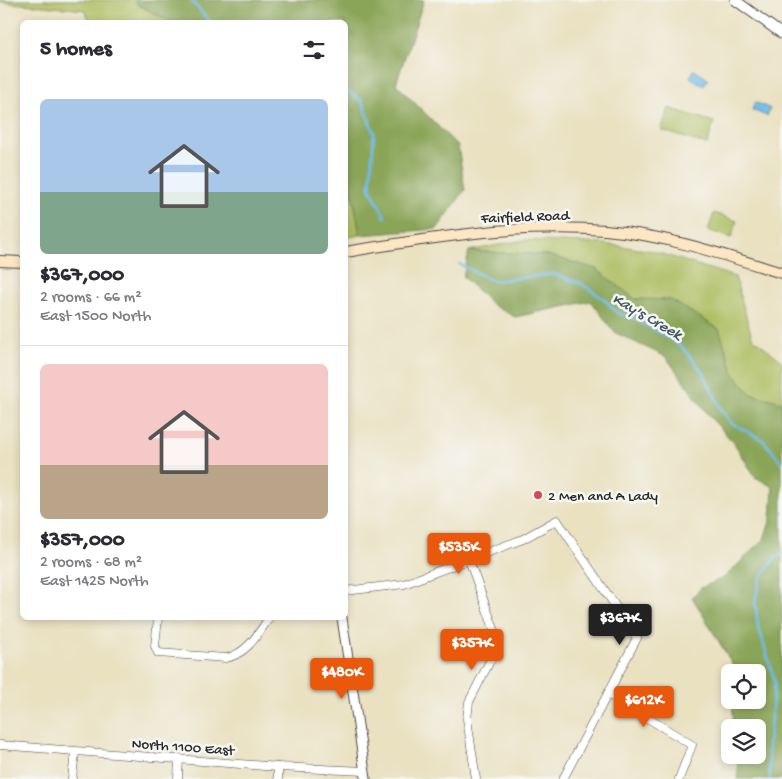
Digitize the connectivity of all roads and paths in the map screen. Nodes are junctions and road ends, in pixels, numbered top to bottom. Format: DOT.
graph roads {
  1 [pos="735,0"];
  2 [pos="782,34"];
  3 [pos="348,252"];
  4 [pos="0,260"];
  5 [pos="20,262"];
  6 [pos="782,274"];
  7 [pos="469,560"];
  8 [pos="348,591"];
  9 [pos="158,620"];
  10 [pos="268,620"];
  11 [pos="342,620"];
  12 [pos="608,694"];
  13 [pos="0,745"];
  14 [pos="75,752"];
  15 [pos="179,758"];
  16 [pos="278,767"];
  17 [pos="365,775"];
  18 [pos="72,779"];
  19 [pos="178,779"];
  20 [pos="278,779"];
  21 [pos="476,779"];
  22 [pos="563,779"];
  23 [pos="679,779"];
  1 -- 2 [label="street"];
  3 -- 6 [label="main road, Fairfield Road"];
  4 -- 5 [label="main road"];
  7 -- 8 [label="street"];
  7 -- 12 [label="street"];
  7 -- 21 [label="street"];
  9 -- 10 [label="street"];
  11 -- 17 [label="street"];
  12 -- 22 [label="street"];
  12 -- 23 [label="street"];
  13 -- 14 [label="street, North 1100 East"];
  14 -- 15 [label="street, North 1100 East"];
  14 -- 18 [label="street"];
  15 -- 16 [label="street, North 1100 East"];
  15 -- 19 [label="street"];
  16 -- 17 [label="street, North 1100 East"];
  16 -- 20 [label="street"];
}
